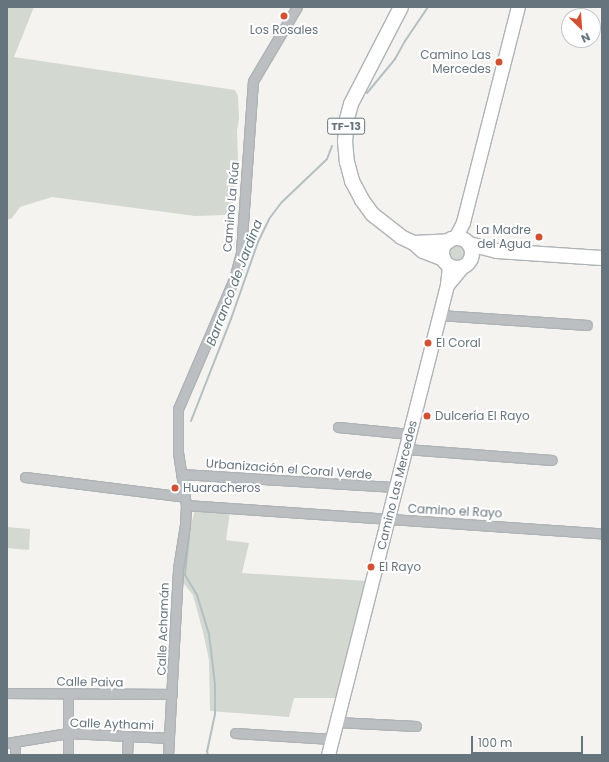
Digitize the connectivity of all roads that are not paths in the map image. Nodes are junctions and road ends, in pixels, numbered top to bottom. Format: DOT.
graph roads {
  1 [pos="297,7"];
  2 [pos="401,7"];
  3 [pos="518,7"];
  4 [pos="460,241"];
  5 [pos="414,243"];
  6 [pos="497,251"];
  7 [pos="602,258"];
  8 [pos="456,263"];
  9 [pos="440,315"];
  10 [pos="587,325"];
  11 [pos="338,427"];
  12 [pos="410,434"];
  13 [pos="406,450"];
  14 [pos="552,460"];
  15 [pos="181,474"];
  16 [pos="25,478"];
  17 [pos="396,488"];
  18 [pos="186,501"];
  19 [pos="388,519"];
  20 [pos="602,533"];
  21 [pos="7,693"];
  22 [pos="68,694"];
  23 [pos="172,694"];
  24 [pos="336,722"];
  25 [pos="416,726"];
  26 [pos="68,733"];
  27 [pos="235,733"];
  28 [pos="128,737"];
  29 [pos="169,738"];
  30 [pos="332,739"];
  31 [pos="11,743"];
  32 [pos="14,755"];
  33 [pos="68,755"];
  34 [pos="127,755"];
  35 [pos="168,755"];
  36 [pos="328,755"];
  1 -- 15 [label="street, Camino La Rúa"];
  2 -- 5 [label="main road, TF-13"];
  3 -- 4 [label="main road"];
  4 -- 5 [label="main road"];
  4 -- 6 [label="main road"];
  4 -- 8 [label="main road"];
  4 -- 8 [label="main road"];
  5 -- 8 [label="main road, TF-13"];
  6 -- 7 [label="main road"];
  6 -- 8 [label="main road"];
  8 -- 9 [label="main road, Camino Las Mercedes"];
  9 -- 10 [label="street"];
  9 -- 12 [label="main road, Camino Las Mercedes"];
  11 -- 12 [label="street"];
  12 -- 13 [label="main road, Camino Las Mercedes"];
  13 -- 14 [label="street"];
  13 -- 17 [label="main road, Camino Las Mercedes"];
  15 -- 17 [label="street, Urbanización el Coral Verde"];
  15 -- 18 [label="street, Camino La Rúa"];
  16 -- 18 [label="street, Camino el Rayo"];
  17 -- 19 [label="main road, Camino Las Mercedes"];
  18 -- 19 [label="street, Camino el Rayo"];
  18 -- 23 [label="street, Calle Achamán"];
  19 -- 20 [label="street, Camino el Rayo"];
  19 -- 24 [label="main road, Camino Las Mercedes"];
  21 -- 22 [label="street, Calle Paiva"];
  22 -- 23 [label="street, Calle Paiva"];
  22 -- 26 [label="street"];
  23 -- 29 [label="street, Calle Achamán"];
  24 -- 25 [label="street"];
  24 -- 30 [label="main road, Camino Las Mercedes"];
  26 -- 28 [label="street, Calle Aythami"];
  26 -- 31 [label="street, Calle Aythami"];
  26 -- 33 [label="street"];
  27 -- 30 [label="street"];
  28 -- 29 [label="street, Calle Aythami"];
  28 -- 34 [label="street"];
  29 -- 35 [label="street, Calle Achamán"];
  30 -- 36 [label="main road, Camino Las Mercedes"];
  31 -- 32 [label="street"];
}
